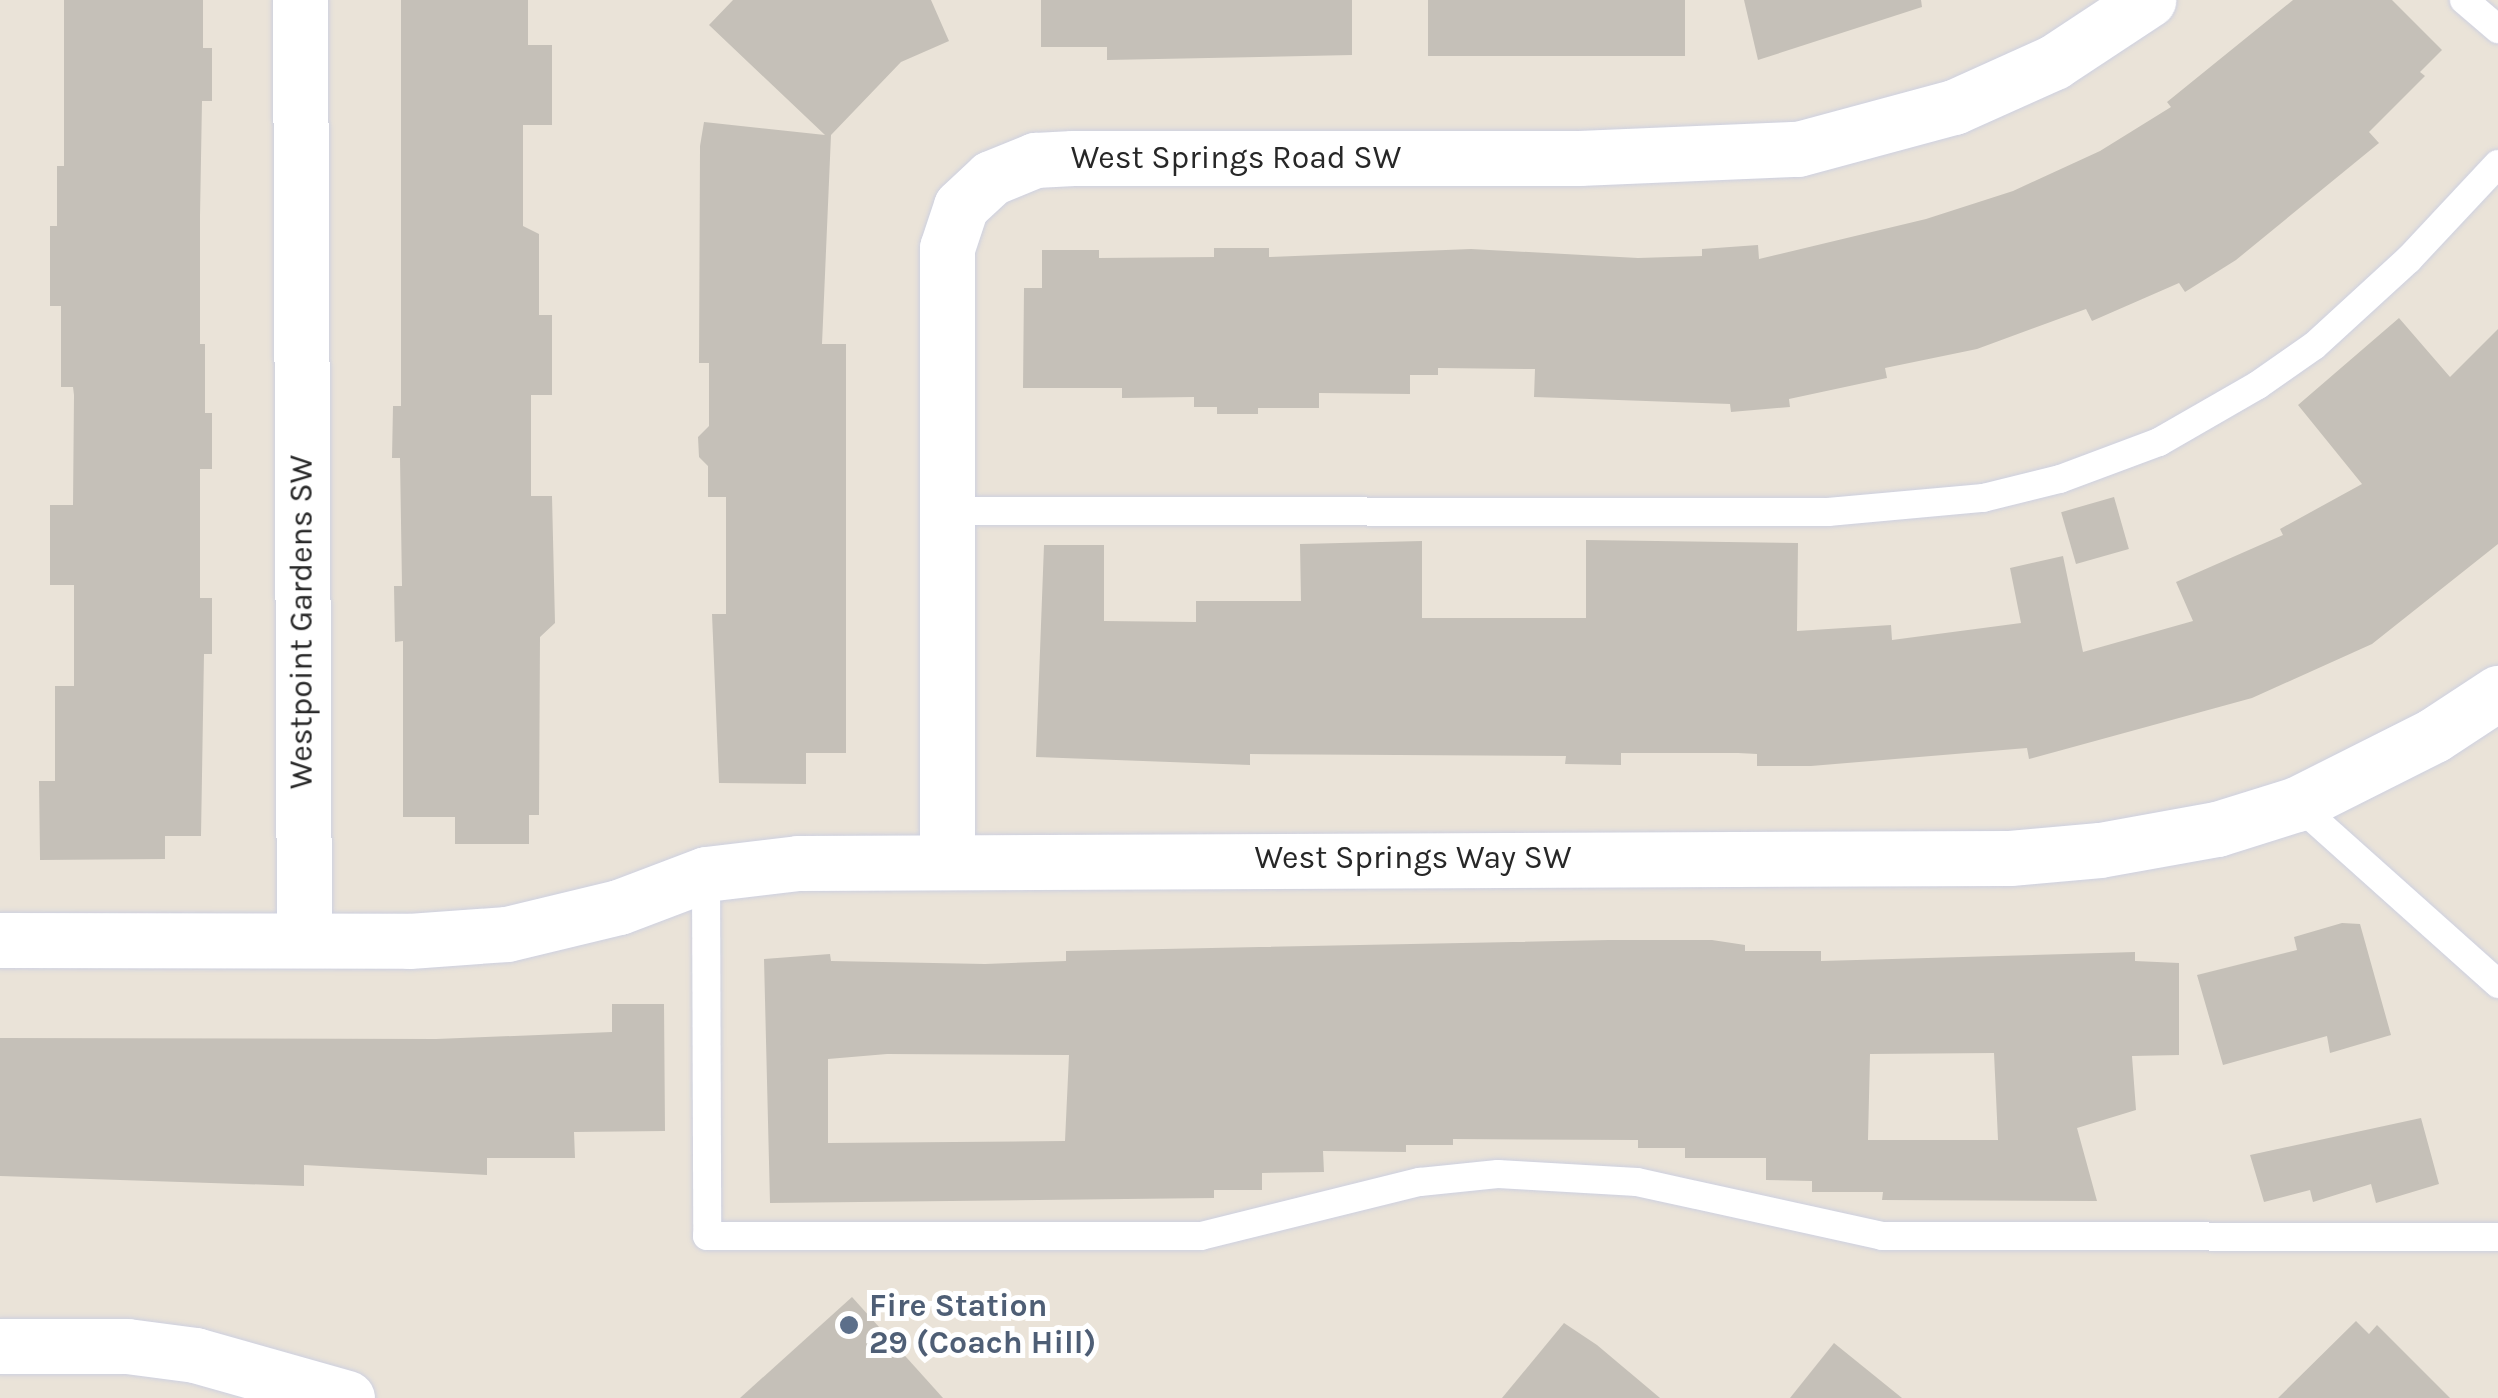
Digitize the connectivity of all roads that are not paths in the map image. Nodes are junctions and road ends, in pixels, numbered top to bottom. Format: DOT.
graph roads {
  1 [pos="300,0"];
  2 [pos="2148,0"];
  3 [pos="2464,0"];
  4 [pos="2498,29"];
  5 [pos="2498,164"];
  6 [pos="946,510"];
  7 [pos="2498,693"];
  8 [pos="2296,804"];
  9 [pos="946,860"];
  10 [pos="706,874"];
  11 [pos="0,940"];
  12 [pos="304,940"];
  13 [pos="2498,984"];
  14 [pos="2498,1237"];
  15 [pos="0,1346"];
  16 [pos="346,1398"];
  1 -- 12 [label="street, Westpoint Gardens SW"];
  2 -- 6 [label="street, West Springs Road SW"];
  3 -- 4 [label="lane"];
  5 -- 6 [label="lane"];
  6 -- 9 [label="street, West Springs Road SW"];
  7 -- 8 [label="street, West Springs Way SW"];
  8 -- 9 [label="street, West Springs Way SW"];
  8 -- 13 [label="lane"];
  9 -- 10 [label="street, West Springs Way SW"];
  10 -- 12 [label="street, West Springs Way SW"];
  10 -- 14 [label="lane"];
  11 -- 12 [label="street"];
  15 -- 16 [label="street"];
}
